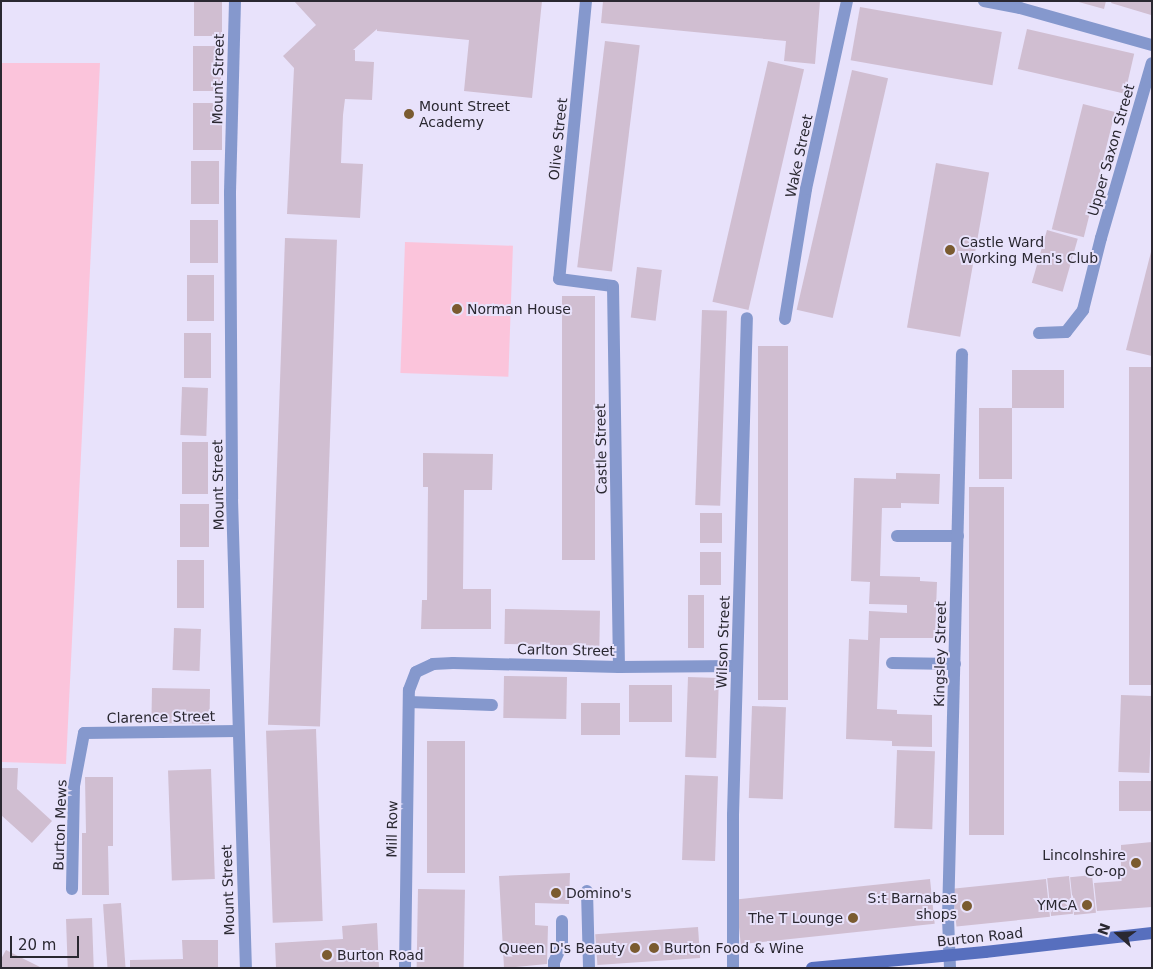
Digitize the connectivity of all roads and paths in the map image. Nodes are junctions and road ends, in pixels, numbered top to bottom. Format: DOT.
graph roads {
  1 [pos="235,1"];
  2 [pos="586,1"];
  3 [pos="847,1"];
  4 [pos="984,1"];
  5 [pos="1152,45"];
  6 [pos="1152,63"];
  7 [pos="559,279"];
  8 [pos="747,318"];
  9 [pos="785,319"];
  10 [pos="1039,333"];
  11 [pos="962,354"];
  12 [pos="898,536"];
  13 [pos="958,536"];
  14 [pos="892,663"];
  15 [pos="955,664"];
  16 [pos="736,666"];
  17 [pos="619,667"];
  18 [pos="409,696"];
  19 [pos="492,705"];
  20 [pos="238,732"];
  21 [pos="84,733"];
  22 [pos="72,889"];
  23 [pos="587,891"];
  24 [pos="562,920"];
  25 [pos="1152,933"];
  26 [pos="950,962"];
  27 [pos="246,968"];
  28 [pos="405,968"];
  29 [pos="554,968"];
  30 [pos="590,968"];
  31 [pos="732,968"];
  32 [pos="812,968"];
  1 -- 20 [label="street, Mount Street"];
  2 -- 7 [label="street, Olive Street"];
  3 -- 9 [label="street, Wake Street"];
  4 -- 5 [label="street"];
  6 -- 10 [label="street, Upper Saxon Street"];
  7 -- 17 [label="street, Castle Street"];
  8 -- 16 [label="street, Wilson Street"];
  11 -- 13 [label="street, Kingsley Street"];
  12 -- 13 [label="street"];
  13 -- 15 [label="street, Kingsley Street"];
  14 -- 15 [label="street"];
  15 -- 26 [label="street, Kingsley Street"];
  16 -- 17 [label="street, Carlton Street"];
  16 -- 31 [label="street, Wilson Street"];
  17 -- 18 [label="street, Carlton Street"];
  18 -- 19 [label="street"];
  18 -- 28 [label="street, Mill Row"];
  20 -- 21 [label="street, Clarence Street"];
  20 -- 27 [label="street, Mount Street"];
  21 -- 22 [label="street, Burton Mews"];
  23 -- 30 [label="street"];
  24 -- 29 [label="street"];
  25 -- 26 [label="street, Burton Road"];
  26 -- 32 [label="street, Burton Road"];
}
